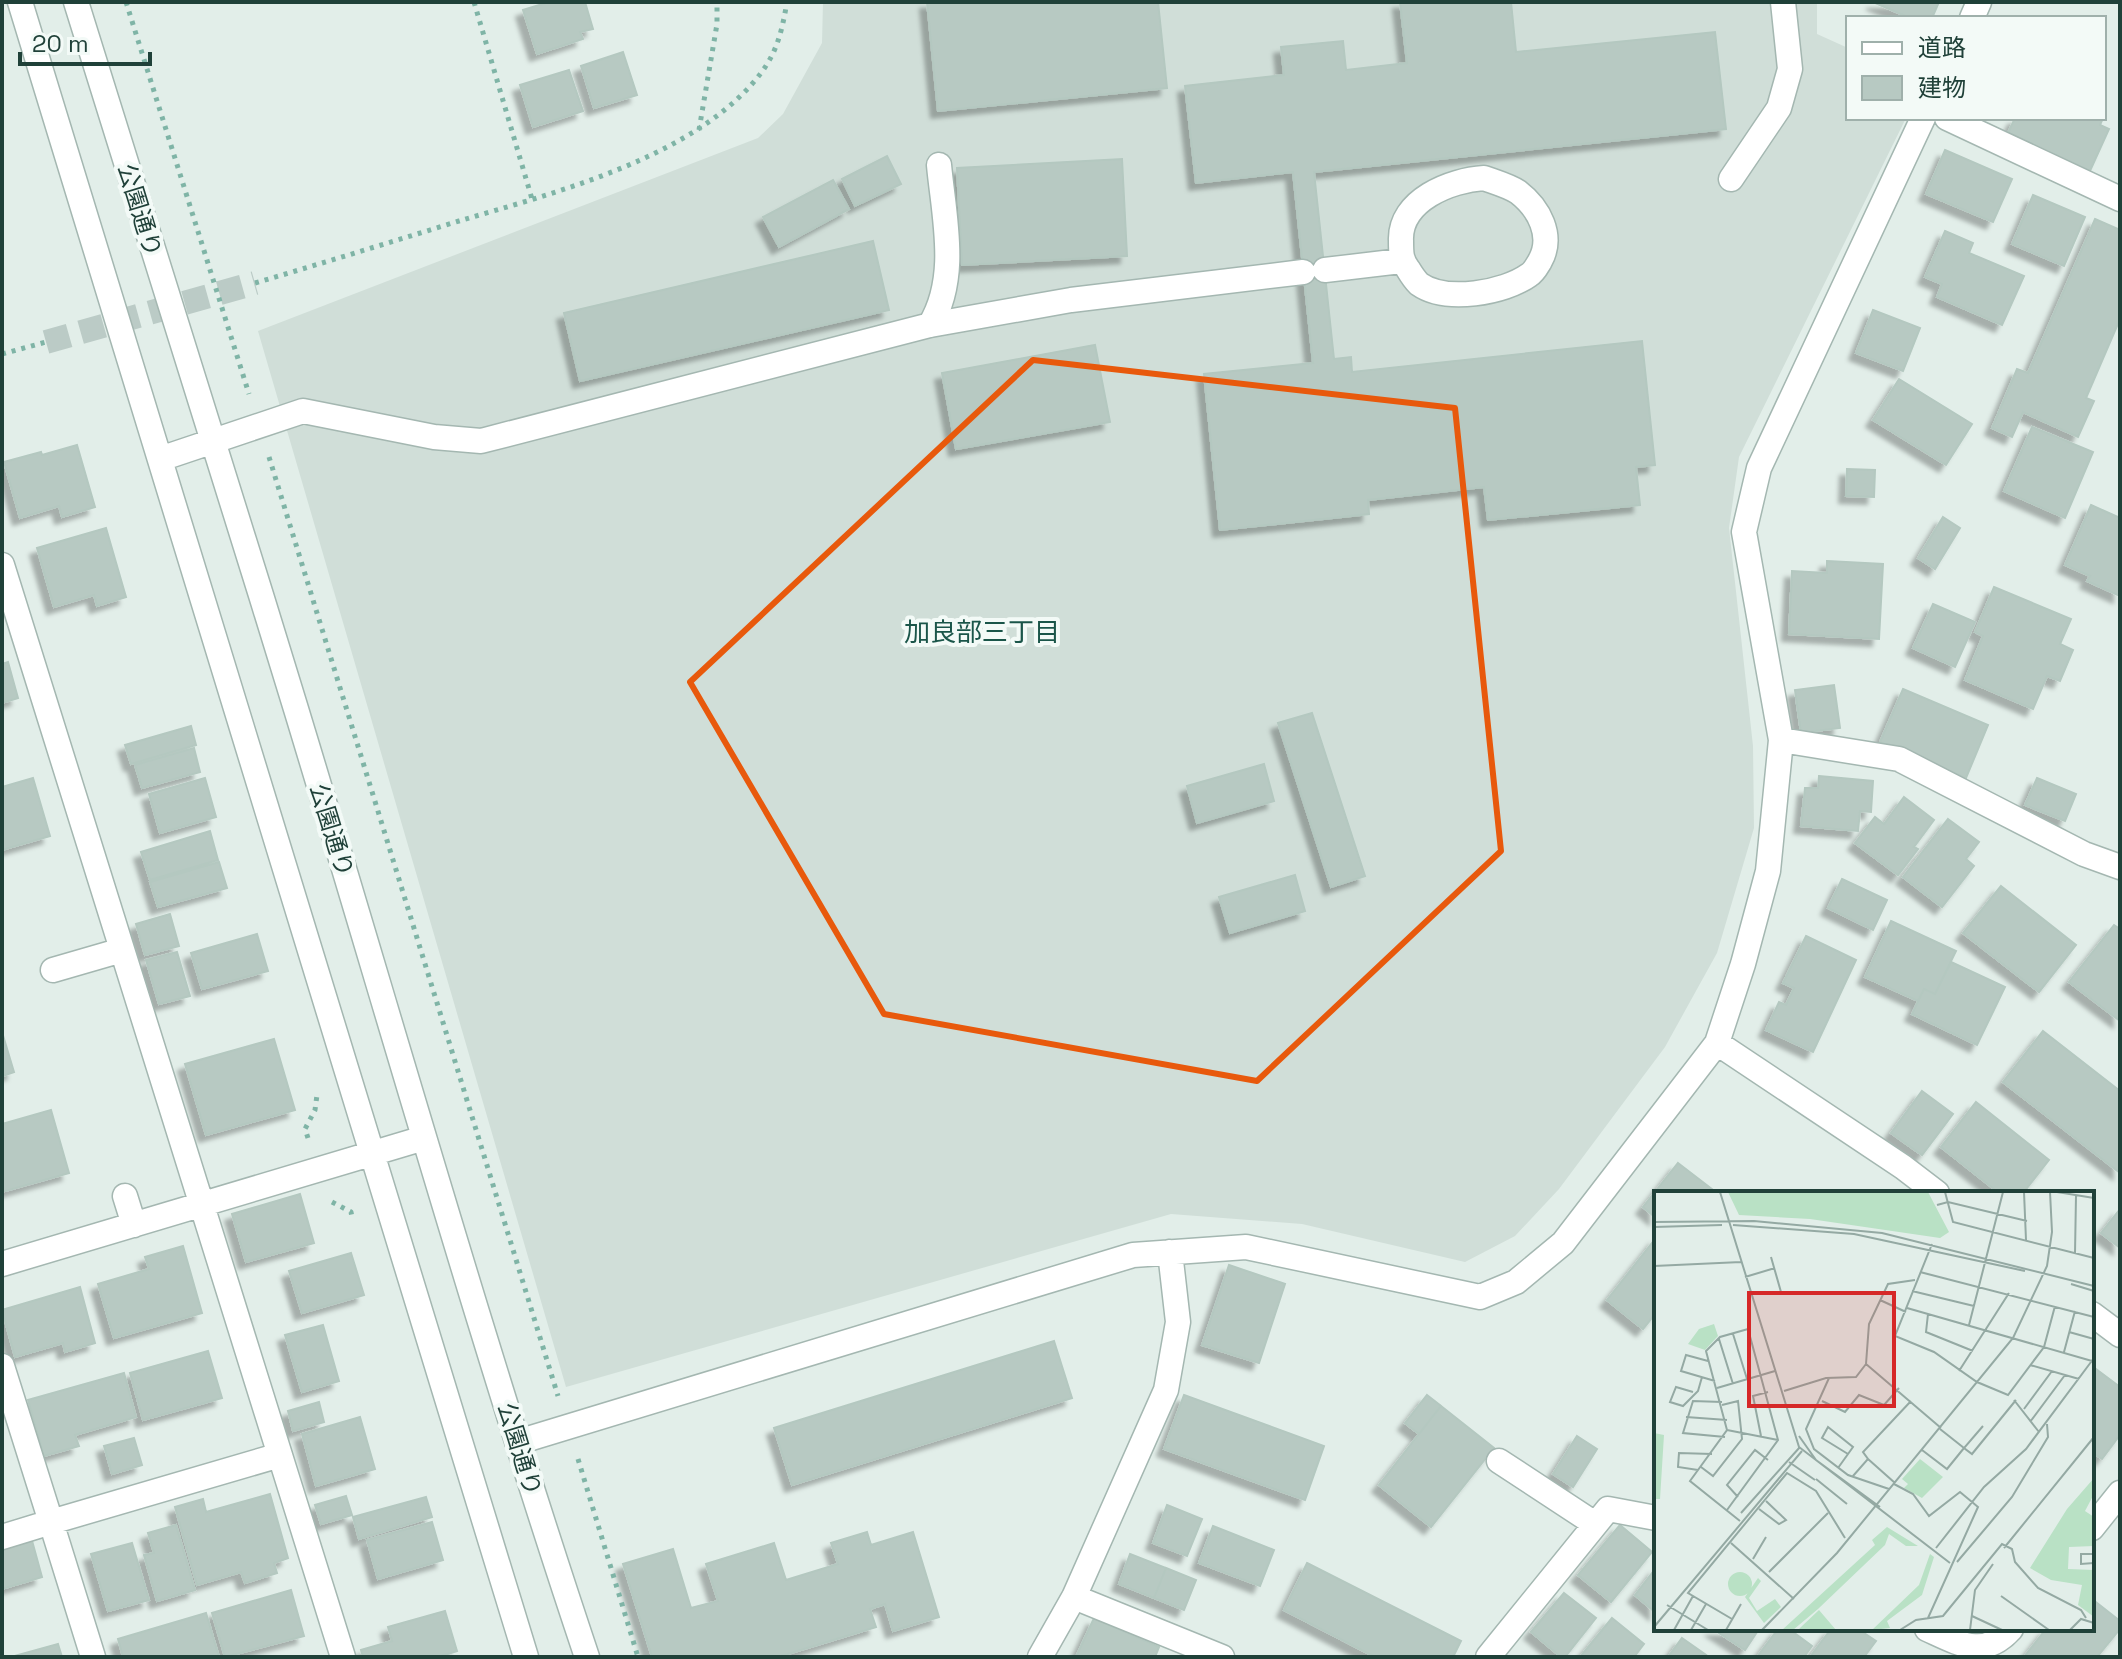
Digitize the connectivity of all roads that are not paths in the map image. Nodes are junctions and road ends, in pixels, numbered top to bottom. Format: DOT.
graph roads {
  1 [pos="20,2"];
  2 [pos="76,2"];
  3 [pos="1783,2"];
  4 [pos="1922,120"];
  5 [pos="1951,120"];
  6 [pos="939,165"];
  7 [pos="1731,179"];
  8 [pos="2120,199"];
  9 [pos="1401,261"];
  10 [pos="930,325"];
  11 [pos="211,442"];
  12 [pos="160,459"];
  13 [pos="2,565"];
  14 [pos="1781,740"];
  15 [pos="2120,867"];
  16 [pos="122,950"];
  17 [pos="53,970"];
  18 [pos="1717,1043"];
  19 [pos="424,1138"];
  20 [pos="372,1153"];
  21 [pos="1934,1191"];
  22 [pos="125,1196"];
  23 [pos="202,1204"];
  24 [pos="134,1225"];
  25 [pos="1170,1252"];
  26 [pos="2,1264"];
  27 [pos="2094,1316"];
  28 [pos="2120,1335"];
  29 [pos="2,1366"];
  30 [pos="518,1442"];
  31 [pos="280,1455"];
  32 [pos="1499,1461"];
  33 [pos="2120,1493"];
  34 [pos="1654,1518"];
  35 [pos="51,1522"];
  36 [pos="1595,1524"];
  37 [pos="2094,1526"];
  38 [pos="2,1537"];
  39 [pos="1074,1597"];
  40 [pos="1931,1631"];
  41 [pos="2010,1631"];
  42 [pos="93,1657"];
  43 [pos="343,1657"];
  44 [pos="526,1657"];
  45 [pos="587,1657"];
  46 [pos="1040,1657"];
  47 [pos="1222,1657"];
  48 [pos="1488,1657"];
  1 -- 12 [label="street"];
  2 -- 11 [label="street, 公園通り"];
  3 -- 7 [label="street"];
  4 -- 14 [label="street"];
  5 -- 8 [label="street"];
  6 -- 10 [label="street"];
  9 -- 9 [label="street"];
  9 -- 10 [label="street"];
  10 -- 11 [label="street"];
  11 -- 12 [label="street"];
  11 -- 19 [label="street, 公園通り"];
  12 -- 20 [label="street"];
  13 -- 16 [label="street"];
  14 -- 15 [label="street"];
  14 -- 18 [label="street"];
  16 -- 17 [label="street"];
  16 -- 23 [label="street"];
  18 -- 21 [label="street"];
  18 -- 25 [label="street"];
  19 -- 20 [label="street"];
  19 -- 30 [label="street, 公園通り"];
  20 -- 23 [label="street"];
  20 -- 44 [label="street"];
  22 -- 24 [label="street"];
  23 -- 24 [label="street"];
  23 -- 31 [label="street"];
  24 -- 26 [label="street"];
  25 -- 30 [label="street"];
  25 -- 39 [label="street"];
  27 -- 28 [label="street"];
  29 -- 35 [label="street"];
  30 -- 45 [label="street, 公園通り"];
  31 -- 35 [label="street"];
  31 -- 43 [label="street"];
  32 -- 36 [label="street"];
  33 -- 37 [label="street"];
  34 -- 36 [label="street"];
  35 -- 38 [label="street"];
  35 -- 42 [label="street"];
  36 -- 48 [label="street"];
  39 -- 46 [label="street"];
  39 -- 47 [label="street"];
  40 -- 41 [label="street"];
}
